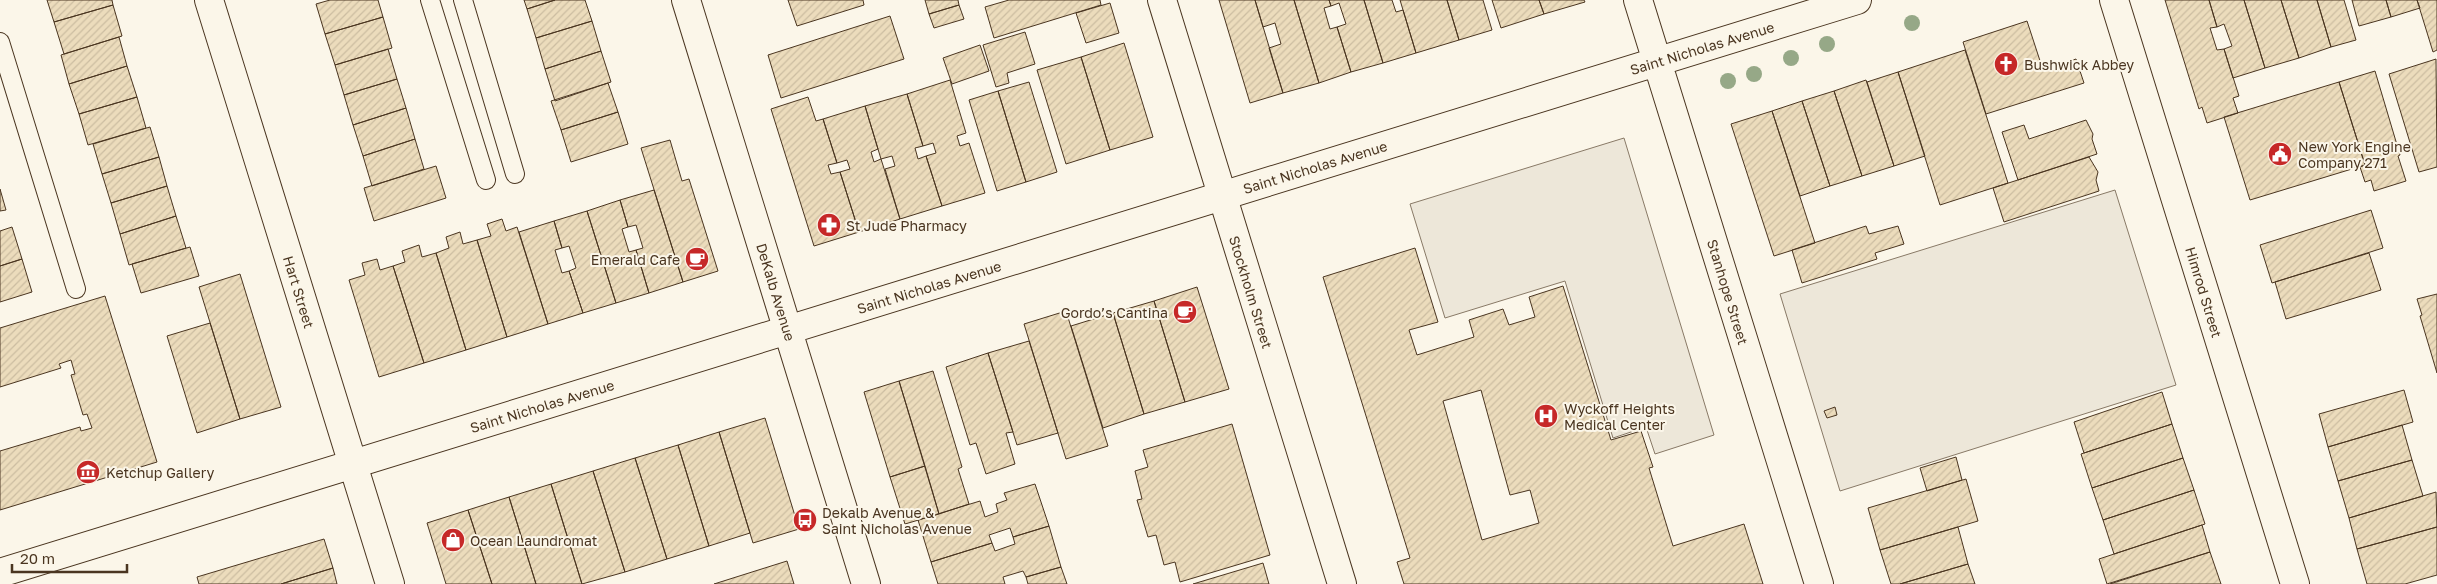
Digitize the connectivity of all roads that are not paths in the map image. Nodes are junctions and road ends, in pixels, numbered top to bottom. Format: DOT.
graph roads {
  1 [pos="209,0"];
  2 [pos="430,0"];
  3 [pos="463,0"];
  4 [pos="686,0"];
  5 [pos="1162,0"];
  6 [pos="1638,0"];
  7 [pos="1857,0"];
  8 [pos="2114,0"];
  9 [pos="0,42"];
  10 [pos="1656,62"];
  11 [pos="515,174"];
  12 [pos="486,180"];
  13 [pos="1222,196"];
  14 [pos="76,289"];
  15 [pos="787,331"];
  16 [pos="353,465"];
  17 [pos="0,573"];
  18 [pos="390,584"];
  19 [pos="866,584"];
  20 [pos="1342,584"];
  21 [pos="1819,584"];
  22 [pos="2295,584"];
  1 -- 16 [label="street, Hart Street"];
  2 -- 12 [label="lane"];
  3 -- 11 [label="lane"];
  4 -- 15 [label="street, DeKalb Avenue"];
  5 -- 13 [label="street, Stockholm Street"];
  6 -- 10 [label="street, Stanhope Street"];
  7 -- 10 [label="street, Saint Nicholas Avenue"];
  8 -- 22 [label="street, Himrod Street"];
  9 -- 14 [label="lane"];
  10 -- 13 [label="street, Saint Nicholas Avenue"];
  10 -- 21 [label="street, Stanhope Street"];
  13 -- 15 [label="street, Saint Nicholas Avenue"];
  13 -- 20 [label="street, Stockholm Street"];
  15 -- 16 [label="street, Saint Nicholas Avenue"];
  15 -- 19 [label="street, DeKalb Avenue"];
  16 -- 17 [label="street, Saint Nicholas Avenue"];
  16 -- 18 [label="street, Hart Street"];
}
